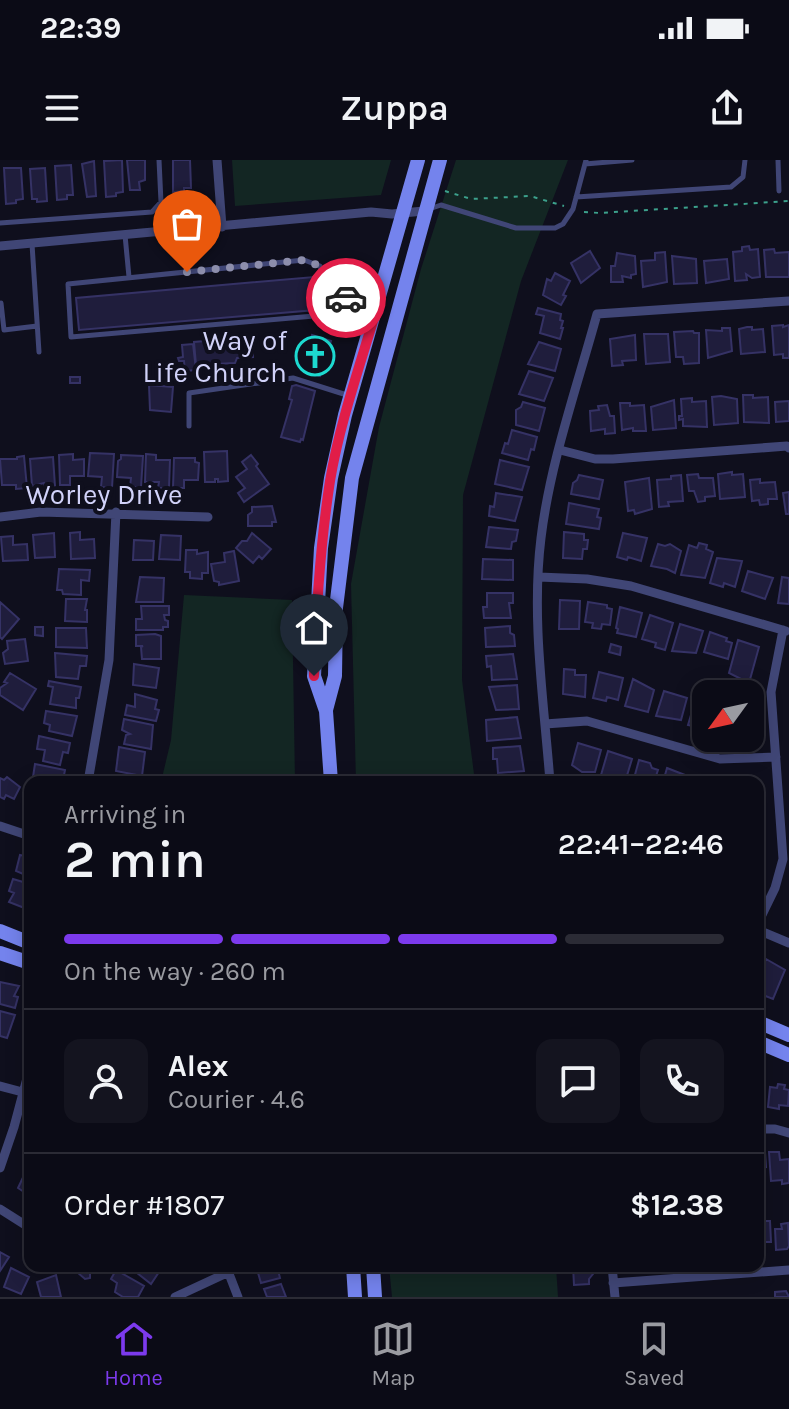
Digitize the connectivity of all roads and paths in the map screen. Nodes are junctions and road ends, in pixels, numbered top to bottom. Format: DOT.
graph roads {
  1 [pos="159,160"];
  2 [pos="217,160"];
  3 [pos="418,160"];
  4 [pos="440,160"];
  5 [pos="632,160"];
  6 [pos="745,160"];
  7 [pos="778,160"];
  8 [pos="585,162"];
  9 [pos="441,190"];
  10 [pos="779,191"];
  11 [pos="576,197"];
  12 [pos="789,201"];
  13 [pos="565,206"];
  14 [pos="424,211"];
  15 [pos="584,212"];
  16 [pos="405,213"];
  17 [pos="0,223"];
  18 [pos="222,227"];
  19 [pos="125,235"];
  20 [pos="32,243"];
  21 [pos="0,246"];
  22 [pos="129,277"];
  23 [pos="329,295"];
  24 [pos="789,301"];
  25 [pos="1,303"];
  26 [pos="378,304"];
  27 [pos="37,326"];
  28 [pos="39,352"];
  29 [pos="351,396"];
  30 [pos="189,426"];
  31 [pos="789,448"];
  32 [pos="560,450"];
  33 [pos="116,512"];
  34 [pos="0,517"];
  35 [pos="208,517"];
  36 [pos="539,577"];
  37 [pos="786,631"];
  38 [pos="326,711"];
  39 [pos="545,724"];
  40 [pos="776,757"];
  41 [pos="89,776"];
  42 [pos="331,776"];
  43 [pos="549,776"];
  44 [pos="0,826"];
  45 [pos="24,834"];
  46 [pos="764,911"];
  47 [pos="0,931"];
  48 [pos="764,933"];
  49 [pos="24,941"];
  50 [pos="789,943"];
  51 [pos="0,953"];
  52 [pos="24,961"];
  53 [pos="764,1025"];
  54 [pos="789,1035"];
  55 [pos="764,1045"];
  56 [pos="789,1055"];
  57 [pos="0,1086"];
  58 [pos="24,1092"];
  59 [pos="24,1101"];
  60 [pos="764,1129"];
  61 [pos="789,1133"];
  62 [pos="0,1168"];
  63 [pos="0,1209"];
  64 [pos="24,1224"];
  65 [pos="789,1270"];
  66 [pos="221,1272"];
  67 [pos="228,1272"];
  68 [pos="353,1272"];
  69 [pos="373,1272"];
  70 [pos="612,1272"];
  71 [pos="762,1272"];
  72 [pos="764,1272"];
  73 [pos="613,1283"];
  74 [pos="175,1297"];
  75 [pos="238,1297"];
  76 [pos="355,1297"];
  77 [pos="375,1297"];
  78 [pos="615,1297"];
  1 -- 17 [label="lane"];
  2 -- 18 [label="street"];
  3 -- 16 [label="main road"];
  4 -- 14 [label="main road"];
  5 -- 8 [label="lane"];
  6 -- 11 [label="lane"];
  7 -- 10 [label="lane"];
  8 -- 11 [label="lane"];
  9 -- 13 [label="path"];
  11 -- 14 [label="lane"];
  12 -- 15 [label="path"];
  14 -- 16 [label="street"];
  14 -- 38 [label="main road"];
  16 -- 18 [label="street"];
  16 -- 26 [label="main road"];
  18 -- 19 [label="street"];
  19 -- 20 [label="street"];
  19 -- 22 [label="lane"];
  20 -- 21 [label="street"];
  20 -- 27 [label="lane"];
  22 -- 23 [label="lane"];
  22 -- 23 [label="lane"];
  23 -- 26 [label="lane"];
  24 -- 32 [label="street"];
  25 -- 27 [label="lane"];
  26 -- 29 [label="main road"];
  27 -- 28 [label="lane"];
  29 -- 30 [label="lane"];
  29 -- 38 [label="main road"];
  31 -- 32 [label="street"];
  32 -- 36 [label="street"];
  33 -- 34 [label="street, Worley Drive"];
  33 -- 35 [label="street, Worley Drive"];
  33 -- 41 [label="street"];
  36 -- 37 [label="street"];
  36 -- 39 [label="street"];
  37 -- 40 [label="street"];
  38 -- 42 [label="main road"];
  39 -- 40 [label="street"];
  39 -- 43 [label="street"];
  40 -- 46 [label="street"];
  44 -- 45 [label="street"];
  47 -- 49 [label="main road"];
  48 -- 50 [label="street"];
  51 -- 52 [label="main road"];
  53 -- 54 [label="main road"];
  55 -- 56 [label="main road"];
  57 -- 58 [label="street"];
  59 -- 62 [label="street"];
  60 -- 61 [label="street"];
  63 -- 64 [label="street"];
  65 -- 72 [label="street"];
  66 -- 74 [label="street"];
  67 -- 75 [label="street"];
  68 -- 76 [label="main road"];
  69 -- 77 [label="main road"];
  70 -- 73 [label="street"];
  71 -- 73 [label="street"];
  73 -- 78 [label="street"];
}
